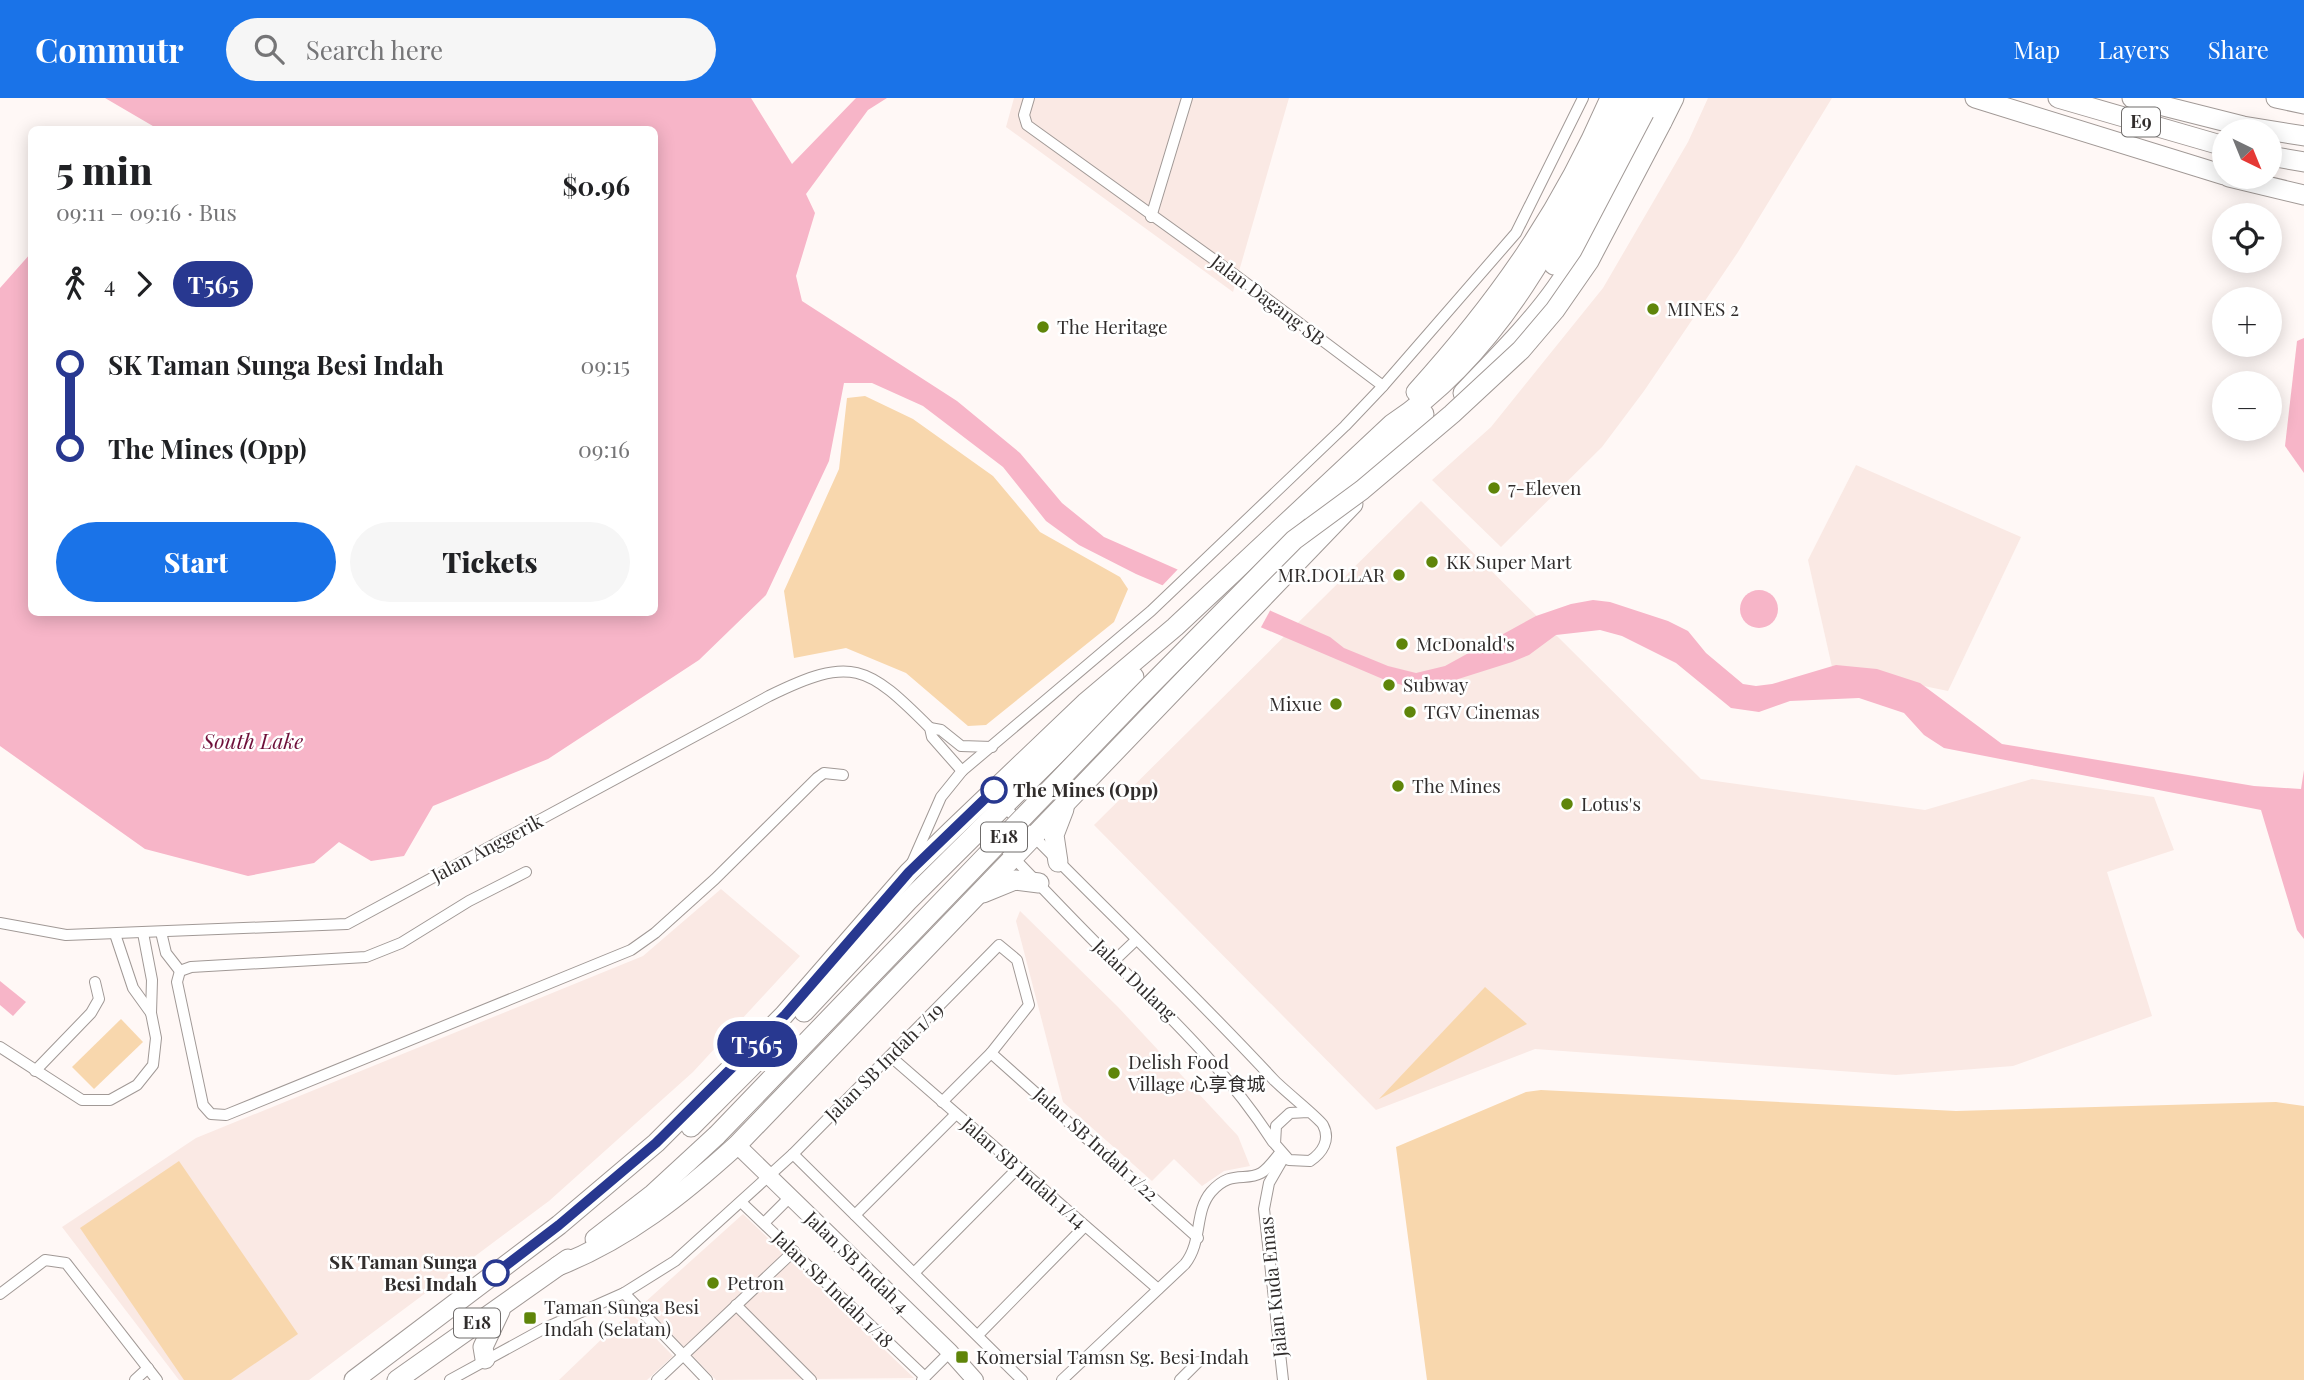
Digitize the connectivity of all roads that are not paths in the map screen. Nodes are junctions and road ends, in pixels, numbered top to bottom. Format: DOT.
graph roads {
  1 [pos="1028,98"];
  2 [pos="1187,98"];
  3 [pos="1583,98"];
  4 [pos="1610,98"];
  5 [pos="1625,98"];
  6 [pos="1640,98"];
  7 [pos="1658,98"];
  8 [pos="1674,98"];
  9 [pos="1975,98"];
  10 [pos="2014,98"];
  11 [pos="2058,98"];
  12 [pos="2132,98"];
  13 [pos="2276,98"];
  14 [pos="2304,104"];
  15 [pos="2053,120"];
  16 [pos="2304,136"];
  17 [pos="2212,143"];
  18 [pos="2282,158"];
  19 [pos="2304,162"];
  20 [pos="2212,171"];
  21 [pos="2280,189"];
  22 [pos="2304,195"];
  23 [pos="1151,216"];
  24 [pos="1383,386"];
  25 [pos="1392,424"];
  26 [pos="1294,540"];
  27 [pos="1175,627"];
  28 [pos="930,728"];
  29 [pos="992,747"];
  30 [pos="1047,763"];
  31 [pos="962,771"];
  32 [pos="843,775"];
  33 [pos="1076,791"];
  34 [pos="1004,806"];
  35 [pos="984,826"];
  36 [pos="1033,836"];
  37 [pos="953,855"];
  38 [pos="1013,856"];
  39 [pos="1058,862"];
  40 [pos="526,872"];
  41 [pos="909,872"];
  42 [pos="1038,883"];
  43 [pos="976,894"];
  44 [pos="0,923"];
  45 [pos="161,932"];
  46 [pos="143,933"];
  47 [pos="115,934"];
  48 [pos="1135,941"];
  49 [pos="1114,961"];
  50 [pos="180,971"];
  51 [pos="95,982"];
  52 [pos="151,1013"];
  53 [pos="0,1047"];
  54 [pos="991,1053"];
  55 [pos="890,1056"];
  56 [pos="35,1071"];
  57 [pos="942,1102"];
  58 [pos="1308,1112"];
  59 [pos="956,1114"];
  60 [pos="737,1145"];
  61 [pos="1279,1151"];
  62 [pos="793,1154"];
  63 [pos="1018,1168"];
  64 [pos="768,1177"];
  65 [pos="790,1198"];
  66 [pos="741,1202"];
  67 [pos="855,1215"];
  68 [pos="764,1223"];
  69 [pos="559,1225"];
  70 [pos="1085,1226"];
  71 [pos="1198,1238"];
  72 [pos="794,1251"];
  73 [pos="558,1266"];
  74 [pos="914,1273"];
  75 [pos="1158,1290"];
  76 [pos="624,1293"];
  77 [pos="0,1294"];
  78 [pos="504,1304"];
  79 [pos="736,1305"];
  80 [pos="978,1335"];
  81 [pos="950,1352"];
  82 [pos="683,1355"];
  83 [pos="485,1359"];
  84 [pos="1198,1362"];
  85 [pos="148,1368"];
  86 [pos="967,1377"];
  87 [pos="923,1379"];
  88 [pos="135,1380"];
  89 [pos="157,1380"];
  90 [pos="354,1380"];
  91 [pos="397,1380"];
  92 [pos="450,1380"];
  93 [pos="657,1380"];
  94 [pos="706,1380"];
  95 [pos="811,1380"];
  96 [pos="1022,1380"];
  97 [pos="1062,1380"];
  98 [pos="1180,1380"];
  99 [pos="1283,1380"];
  1 -- 23 [label="street, Jalan Dagang SB"];
  2 -- 23 [label="street"];
  3 -- 24 [label="street"];
  4 -- 25 [label="highway"];
  5 -- 25 [label="highway"];
  6 -- 26 [label="highway, bridge"];
  7 -- 33 [label="highway"];
  8 -- 26 [label="highway, bridge"];
  9 -- 15 [label="highway"];
  10 -- 15 [label="highway"];
  11 -- 17 [label="highway, E9"];
  12 -- 16 [label="highway"];
  13 -- 14 [label="highway"];
  15 -- 20 [label="highway"];
  18 -- 19 [label="highway"];
  21 -- 22 [label="highway"];
  23 -- 24 [label="street, Jalan Dagang SB"];
  24 -- 29 [label="street"];
  25 -- 27 [label="highway, E18"];
  26 -- 73 [label="highway, E18, bridge"];
  27 -- 30 [label="highway"];
  27 -- 41 [label="highway, E18"];
  28 -- 29 [label="street, Jalan Anggerik"];
  28 -- 31 [label="street, Jalan Anggerik"];
  28 -- 45 [label="street, Jalan Anggerik"];
  29 -- 31 [label="street"];
  30 -- 33 [label="highway"];
  30 -- 34 [label="highway"];
  31 -- 41 [label="street"];
  32 -- 50 [label="street"];
  33 -- 36 [label="highway"];
  33 -- 39 [label="highway"];
  34 -- 35 [label="highway"];
  34 -- 36 [label="street, Jalan Dulang"];
  35 -- 37 [label="highway"];
  35 -- 38 [label="street, Jalan Dulang"];
  36 -- 38 [label="highway"];
  36 -- 39 [label="street, Jalan Dulang"];
  37 -- 43 [label="highway"];
  37 -- 69 [label="highway"];
  38 -- 42 [label="street, Jalan Dulang"];
  38 -- 43 [label="highway"];
  39 -- 48 [label="street, Jalan Dulang"];
  40 -- 50 [label="street"];
  41 -- 69 [label="highway, E18"];
  42 -- 43 [label="highway"];
  42 -- 49 [label="street, Jalan Dulang"];
  43 -- 60 [label="highway"];
  44 -- 47 [label="street, Jalan Anggerik"];
  45 -- 46 [label="street, Jalan Anggerik"];
  45 -- 50 [label="street"];
  46 -- 47 [label="street, Jalan Anggerik"];
  46 -- 52 [label="street"];
  47 -- 52 [label="street"];
  48 -- 49 [label="street"];
  48 -- 58 [label="street, Jalan Dulang"];
  49 -- 61 [label="street, Jalan Dulang"];
  51 -- 56 [label="street"];
  52 -- 56 [label="street"];
  53 -- 56 [label="street"];
  54 -- 55 [label="street, Jalan SB Indah 1/19"];
  54 -- 57 [label="street"];
  54 -- 71 [label="street, Jalan SB Indah 1/22"];
  55 -- 57 [label="street, Jalan SB Indah 1/14"];
  55 -- 62 [label="street, Jalan SB Indah 1/19"];
  57 -- 59 [label="street, Jalan SB Indah 1/14"];
  58 -- 61 [label="street"];
  58 -- 61 [label="street"];
  59 -- 63 [label="street, Jalan SB Indah 1/14"];
  59 -- 67 [label="street"];
  60 -- 64 [label="street, Jalan SB Indah 4"];
  60 -- 73 [label="highway"];
  61 -- 71 [label="street"];
  61 -- 99 [label="street, Jalan Kuda Emas"];
  62 -- 64 [label="street, Jalan SB Indah 1/19"];
  62 -- 67 [label="street"];
  63 -- 70 [label="street, Jalan SB Indah 1/14"];
  63 -- 74 [label="street"];
  64 -- 65 [label="street, Jalan SB Indah 4"];
  64 -- 66 [label="street, Jalan SB Indah 1/19"];
  65 -- 68 [label="street"];
  65 -- 81 [label="street, Jalan SB Indah 4"];
  66 -- 68 [label="street, Jalan SB Indah 1/18"];
  66 -- 76 [label="street, Jalan SB Indah 1/19"];
  67 -- 74 [label="street"];
  68 -- 72 [label="street, Jalan SB Indah 1/18"];
  69 -- 90 [label="highway, E18"];
  70 -- 75 [label="street, Jalan SB Indah 1/14"];
  70 -- 80 [label="street"];
  71 -- 75 [label="street"];
  72 -- 79 [label="street"];
  72 -- 87 [label="street, Jalan SB Indah 1/18"];
  73 -- 78 [label="highway, E18"];
  74 -- 80 [label="street"];
  75 -- 97 [label="street"];
  76 -- 82 [label="street"];
  76 -- 83 [label="street, Jalan SB Indah 1/19"];
  77 -- 85 [label="street"];
  78 -- 83 [label="highway"];
  78 -- 91 [label="highway, E18"];
  79 -- 82 [label="street"];
  79 -- 95 [label="street"];
  80 -- 96 [label="street"];
  81 -- 86 [label="street, Jalan SB Indah 4"];
  81 -- 87 [label="street"];
  82 -- 93 [label="street"];
  82 -- 94 [label="street"];
  83 -- 92 [label="street, Jalan SB Indah 1/19"];
  84 -- 98 [label="street"];
  85 -- 88 [label="street"];
  85 -- 89 [label="street"];
}
